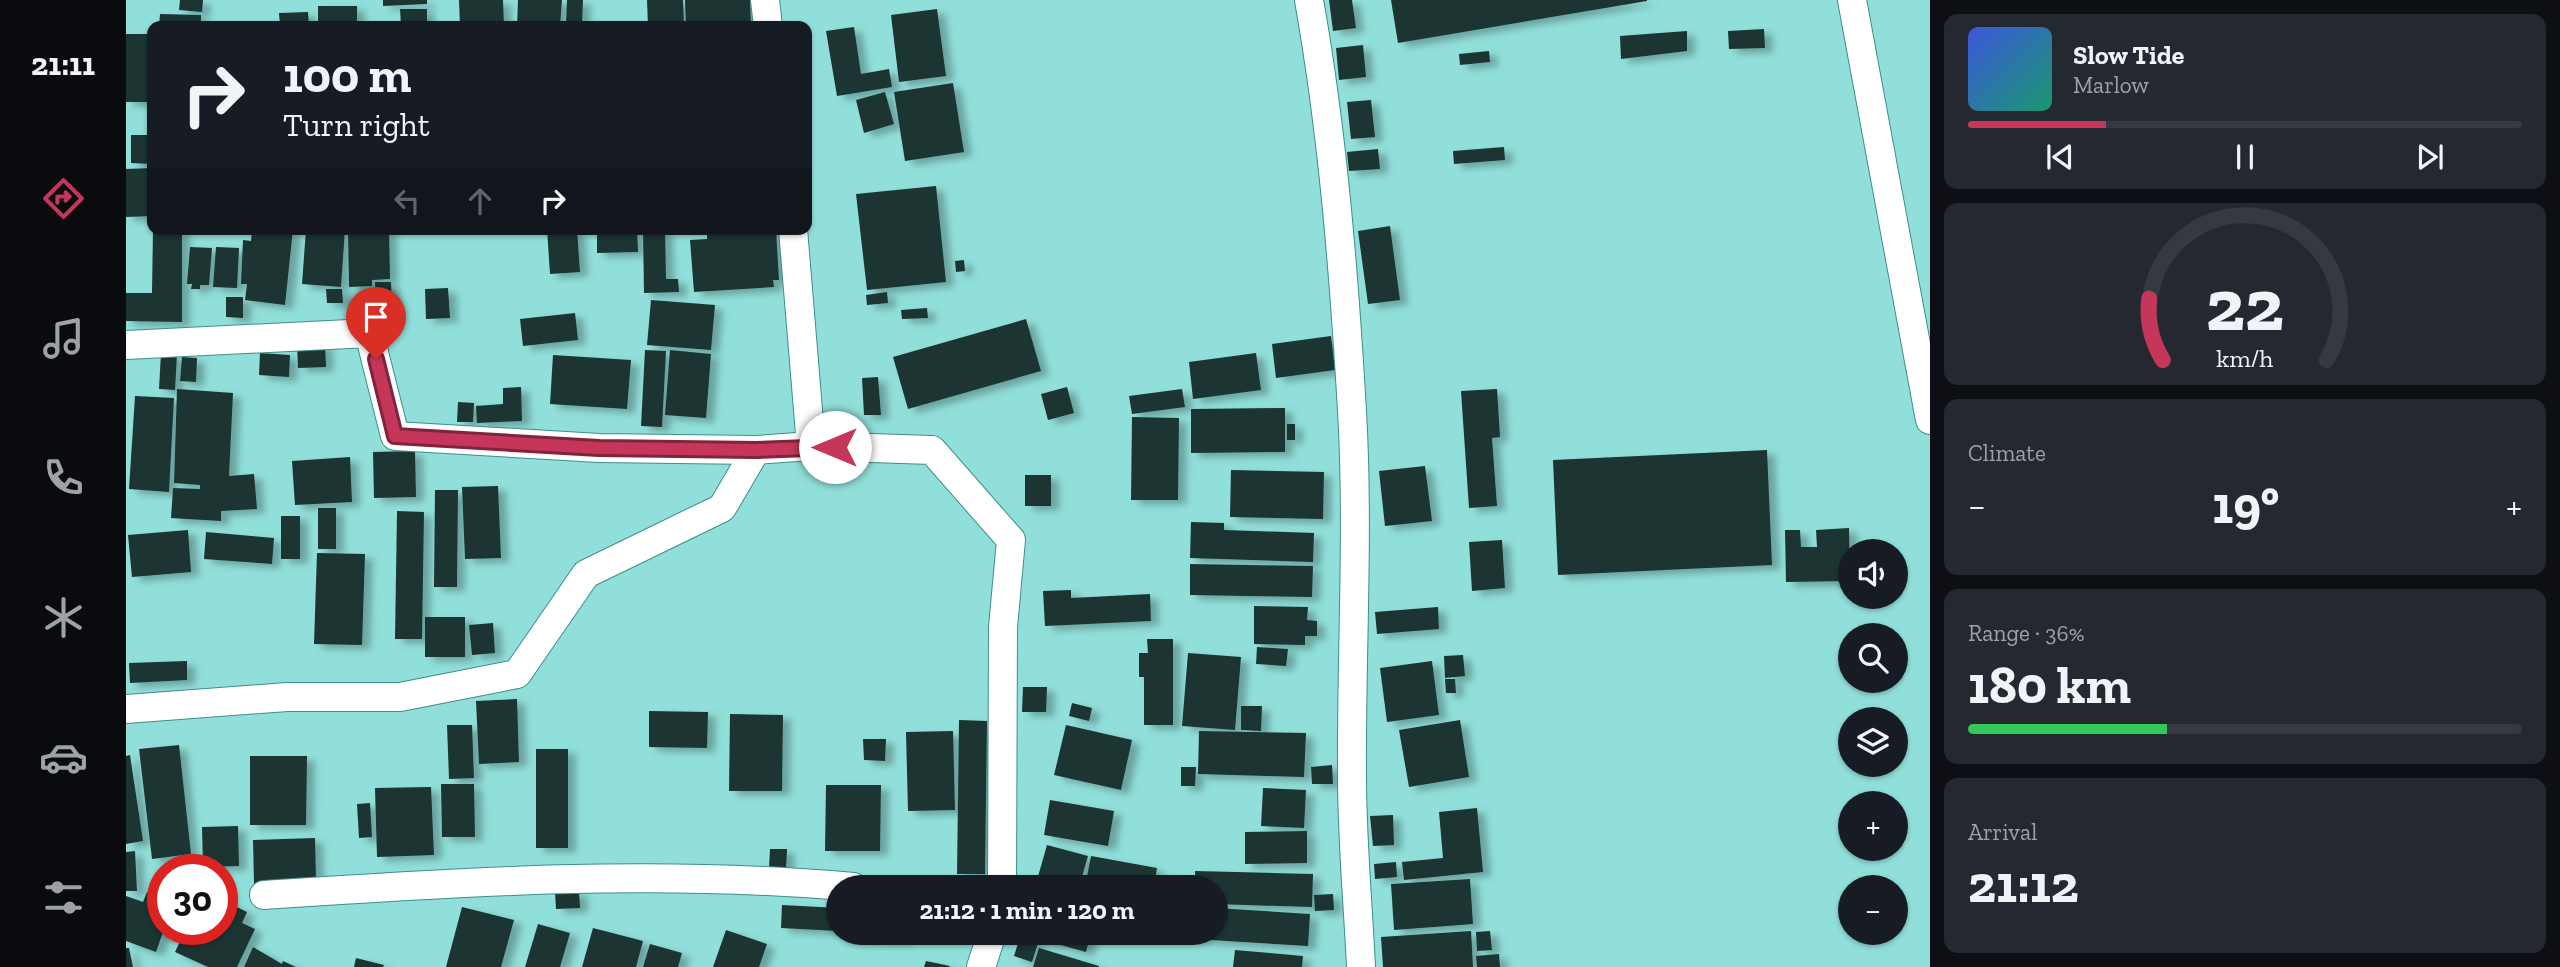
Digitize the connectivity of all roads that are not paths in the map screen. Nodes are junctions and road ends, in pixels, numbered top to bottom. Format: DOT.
graph roads {
  1 [pos="765,0"];
  2 [pos="1309,0"];
  3 [pos="1852,0"];
  4 [pos="767,21"];
  5 [pos="793,235"];
  6 [pos="126,345"];
  7 [pos="1930,421"];
  8 [pos="811,446"];
  9 [pos="756,450"];
  10 [pos="126,709"];
  11 [pos="1002,875"];
  12 [pos="826,886"];
  13 [pos="264,895"];
  14 [pos="988,945"];
  15 [pos="981,967"];
  16 [pos="1361,967"];
  1 -- 4 [label="street"];
  2 -- 16 [label="street"];
  3 -- 7 [label="street"];
  5 -- 8 [label="street"];
  6 -- 9 [label="street"];
  8 -- 9 [label="street"];
  8 -- 11 [label="street"];
  9 -- 10 [label="street"];
  12 -- 13 [label="street"];
  14 -- 15 [label="street"];
}
